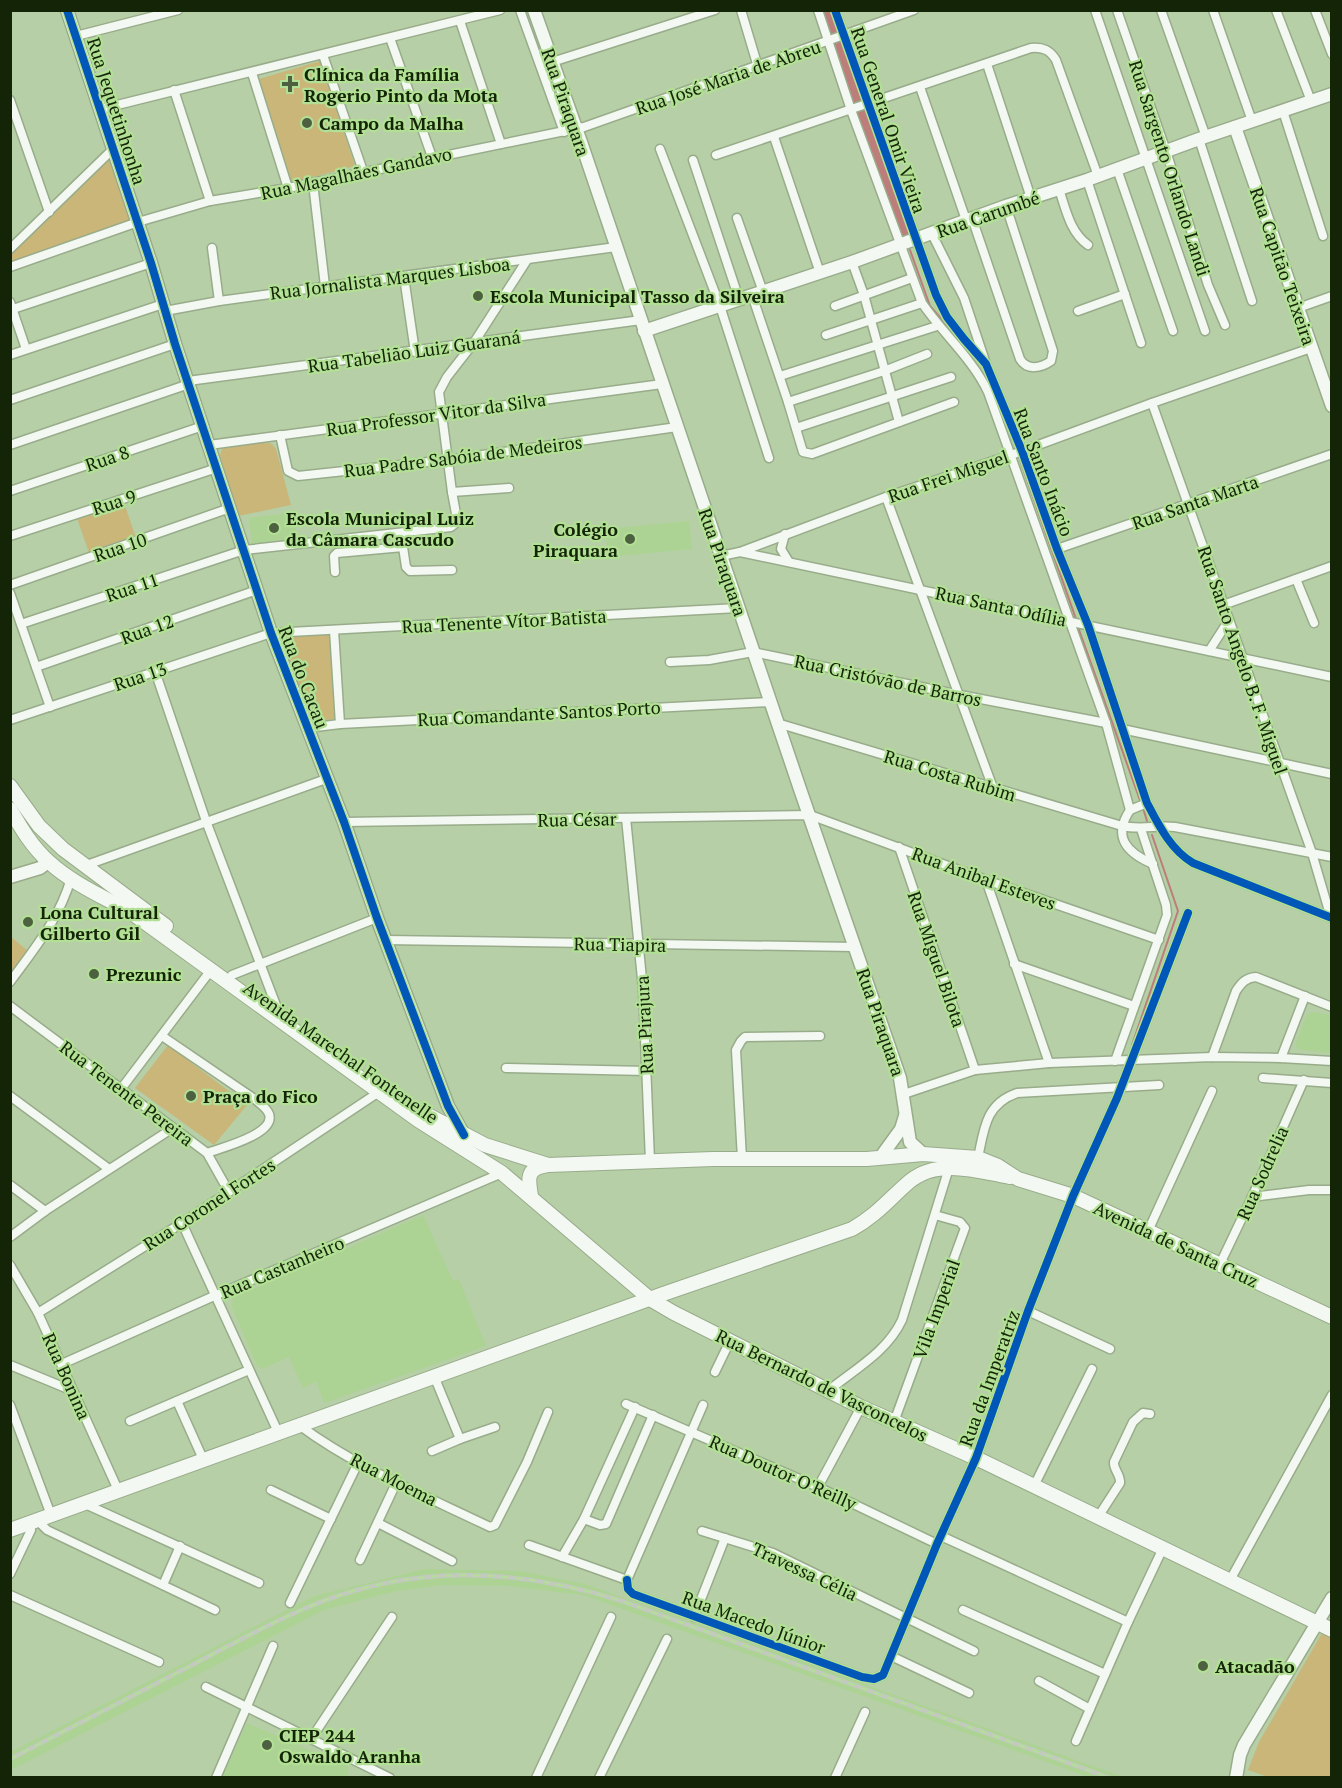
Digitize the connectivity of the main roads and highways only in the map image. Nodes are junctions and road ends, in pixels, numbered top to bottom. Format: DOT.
graph roads {
  1 [pos="10,786"];
  2 [pos="10,809"];
  3 [pos="39,826"];
  4 [pos="48,862"];
  5 [pos="513,1155"];
  6 [pos="880,1158"];
  7 [pos="945,1164"];
  8 [pos="548,1165"];
  9 [pos="502,1173"];
  10 [pos="1018,1179"];
  11 [pos="531,1196"];
  12 [pos="676,1290"];
  13 [pos="650,1299"];
  14 [pos="674,1313"];
  15 [pos="1332,1317"];
  16 [pos="10,1530"];
  17 [pos="1332,1630"];
  1 -- 3 [label="main road, Avenida Marechal Fontenelle"];
  2 -- 4 [label="main road, Avenida Marechal Fontenelle"];
  3 -- 4 [label="main road"];
  3 -- 5 [label="main road, Avenida Marechal Fontenelle"];
  4 -- 9 [label="main road, Avenida Marechal Fontenelle"];
  5 -- 8 [label="main road, Avenida Marechal Fontenelle"];
  5 -- 9 [label="main road"];
  6 -- 7 [label="main road, Avenida de Santa Cruz"];
  6 -- 8 [label="main road, Avenida Marechal Fontenelle"];
  7 -- 10 [label="main road"];
  7 -- 10 [label="main road, Avenida de Santa Cruz"];
  7 -- 12 [label="main road"];
  8 -- 11 [label="main road"];
  9 -- 11 [label="main road, Avenida Marechal Fontenelle"];
  10 -- 15 [label="main road, Avenida de Santa Cruz"];
  11 -- 13 [label="main road, Rua Bernardo de Vasconcelos"];
  12 -- 13 [label="main road"];
  12 -- 14 [label="main road"];
  13 -- 14 [label="main road, Rua Bernardo de Vasconcelos"];
  13 -- 16 [label="main road"];
  14 -- 17 [label="main road, Rua Bernardo de Vasconcelos"];
}
